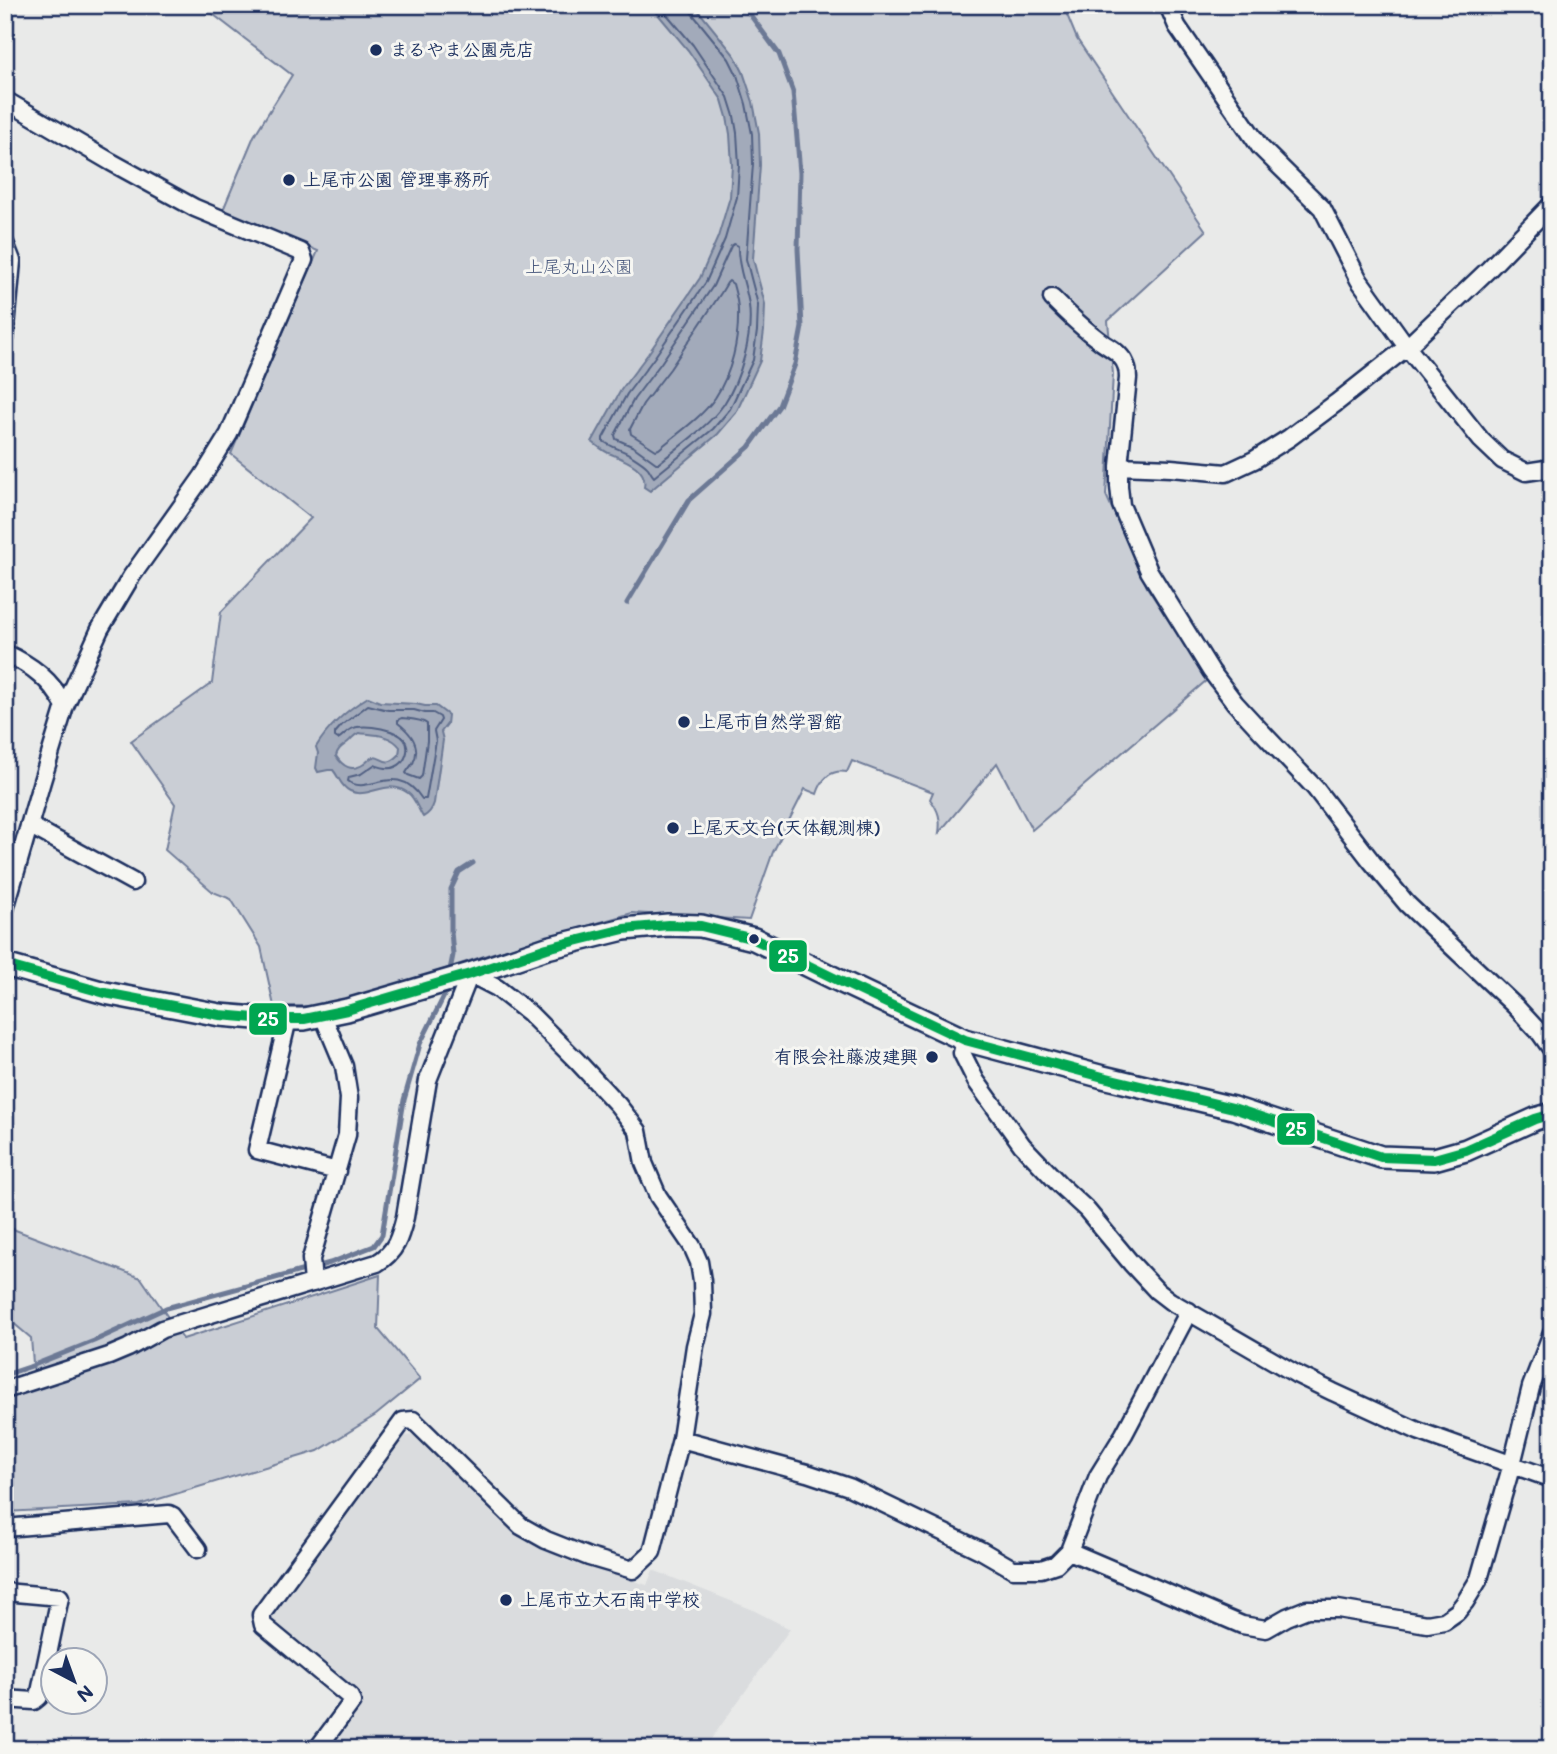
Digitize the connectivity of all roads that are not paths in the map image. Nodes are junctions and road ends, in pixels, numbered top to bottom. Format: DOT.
graph roads {
  1 [pos="1168,5"];
  2 [pos="5,100"];
  3 [pos="1552,204"];
  4 [pos="5,243"];
  5 [pos="1052,298"];
  6 [pos="5,339"];
  7 [pos="1407,346"];
  8 [pos="1119,466"];
  9 [pos="1552,468"];
  10 [pos="5,653"];
  11 [pos="65,706"];
  12 [pos="29,825"];
  13 [pos="133,882"];
  14 [pos="5,909"];
  15 [pos="5,965"];
  16 [pos="470,974"];
  17 [pos="323,1016"];
  18 [pos="288,1019"];
  19 [pos="965,1040"];
  20 [pos="1552,1050"];
  21 [pos="1552,1114"];
  22 [pos="337,1171"];
  23 [pos="313,1283"];
  24 [pos="1189,1311"];
  25 [pos="1552,1334"];
  26 [pos="5,1390"];
  27 [pos="681,1438"];
  28 [pos="1512,1464"];
  29 [pos="1552,1479"];
  30 [pos="5,1528"];
  31 [pos="198,1549"];
  32 [pos="1069,1551"];
  33 [pos="5,1592"];
  34 [pos="5,1699"];
  35 [pos="317,1749"];
  1 -- 7 [label="street"];
  2 -- 11 [label="street"];
  3 -- 7 [label="street"];
  4 -- 6 [label="street"];
  5 -- 8 [label="street"];
  7 -- 8 [label="street"];
  7 -- 9 [label="street"];
  8 -- 20 [label="street"];
  10 -- 11 [label="street"];
  11 -- 12 [label="street"];
  12 -- 13 [label="street"];
  12 -- 14 [label="street"];
  15 -- 18 [label="street"];
  16 -- 17 [label="street"];
  16 -- 19 [label="street"];
  16 -- 23 [label="street"];
  16 -- 27 [label="street"];
  17 -- 18 [label="street"];
  17 -- 22 [label="street"];
  18 -- 22 [label="street"];
  19 -- 21 [label="street"];
  19 -- 24 [label="street"];
  22 -- 23 [label="street"];
  23 -- 26 [label="street"];
  24 -- 28 [label="street"];
  24 -- 32 [label="street"];
  25 -- 28 [label="street"];
  27 -- 32 [label="street"];
  27 -- 35 [label="street"];
  28 -- 29 [label="street"];
  28 -- 32 [label="street"];
  30 -- 31 [label="street"];
  33 -- 34 [label="street"];
}
